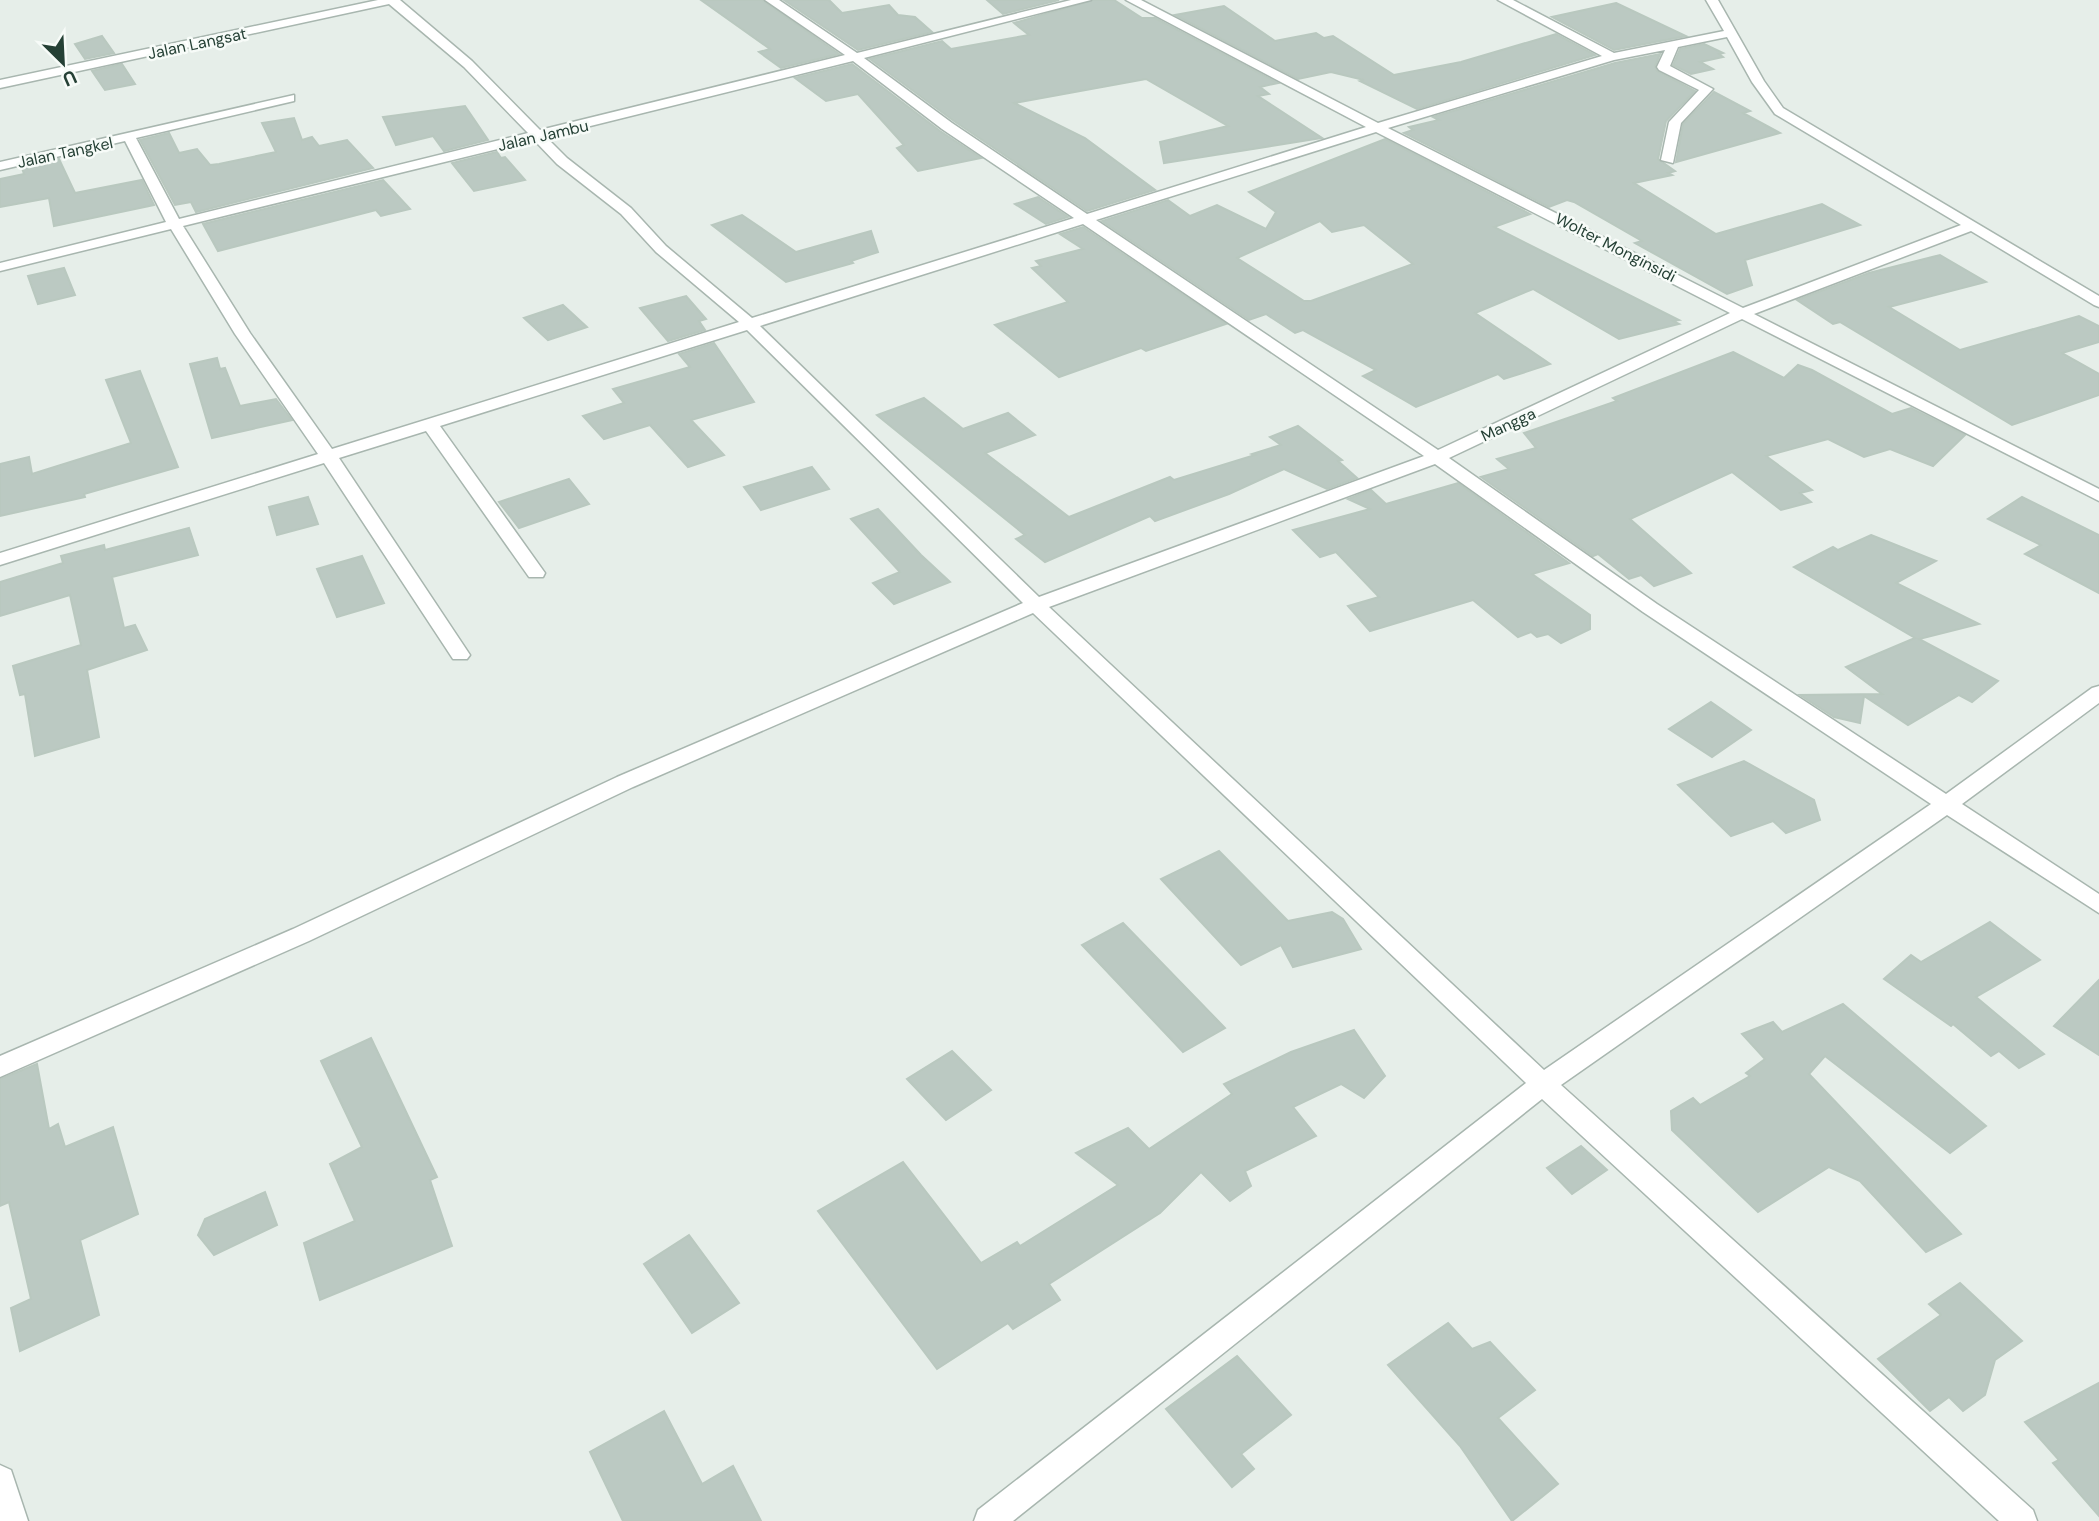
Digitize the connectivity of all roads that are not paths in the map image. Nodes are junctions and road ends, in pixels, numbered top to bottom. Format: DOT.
graph roads {
  1 [pos="393,0"];
  2 [pos="771,0"];
  3 [pos="1085,0"];
  4 [pos="1132,0"];
  5 [pos="1504,0"];
  6 [pos="1712,0"];
  7 [pos="1731,33"];
  8 [pos="1673,45"];
  9 [pos="1612,57"];
  10 [pos="858,58"];
  11 [pos="0,84"];
  12 [pos="290,98"];
  13 [pos="1376,129"];
  14 [pos="540,136"];
  15 [pos="130,138"];
  16 [pos="1668,160"];
  17 [pos="0,166"];
  18 [pos="1082,217"];
  19 [pos="174,223"];
  20 [pos="1972,226"];
  21 [pos="0,267"];
  22 [pos="2099,302"];
  23 [pos="1745,312"];
  24 [pos="750,324"];
  25 [pos="430,424"];
  26 [pos="330,457"];
  27 [pos="1437,457"];
  28 [pos="2099,496"];
  29 [pos="0,559"];
  30 [pos="536,573"];
  31 [pos="1036,605"];
  32 [pos="460,655"];
  33 [pos="2099,693"];
  34 [pos="1947,804"];
  35 [pos="2099,905"];
  36 [pos="0,1067"];
  37 [pos="1544,1084"];
  38 [pos="0,1480"];
  39 [pos="13,1521"];
  40 [pos="989,1521"];
  41 [pos="2022,1521"];
  1 -- 11 [label="street, Jalan Langsat"];
  1 -- 14 [label="street"];
  2 -- 10 [label="street"];
  3 -- 10 [label="street, Jalan Jambu"];
  4 -- 13 [label="street, Wolter Monginsidi"];
  5 -- 9 [label="street"];
  6 -- 7 [label="street"];
  7 -- 8 [label="street"];
  7 -- 20 [label="street"];
  8 -- 9 [label="street"];
  8 -- 16 [label="street"];
  9 -- 13 [label="street"];
  10 -- 14 [label="street, Jalan Jambu"];
  10 -- 18 [label="street"];
  12 -- 15 [label="street, Jalan Tangkel"];
  13 -- 18 [label="street"];
  13 -- 23 [label="street, Wolter Monginsidi"];
  14 -- 19 [label="street, Jalan Jambu"];
  14 -- 24 [label="street"];
  15 -- 17 [label="street, Jalan Tangkel"];
  15 -- 19 [label="street"];
  18 -- 24 [label="street"];
  18 -- 27 [label="street"];
  19 -- 21 [label="street, Jalan Jambu"];
  19 -- 26 [label="street"];
  20 -- 22 [label="street"];
  20 -- 23 [label="street, Mangga"];
  23 -- 27 [label="street, Mangga"];
  23 -- 28 [label="street, Wolter Monginsidi"];
  24 -- 25 [label="street"];
  24 -- 31 [label="street"];
  25 -- 26 [label="street"];
  25 -- 30 [label="street"];
  26 -- 29 [label="street"];
  26 -- 32 [label="street"];
  27 -- 31 [label="street, Mangga"];
  27 -- 34 [label="street"];
  31 -- 36 [label="street, Mangga"];
  31 -- 37 [label="street"];
  33 -- 34 [label="street"];
  34 -- 35 [label="street"];
  34 -- 37 [label="street"];
  37 -- 40 [label="street"];
  37 -- 41 [label="street"];
  38 -- 39 [label="street"];
}
